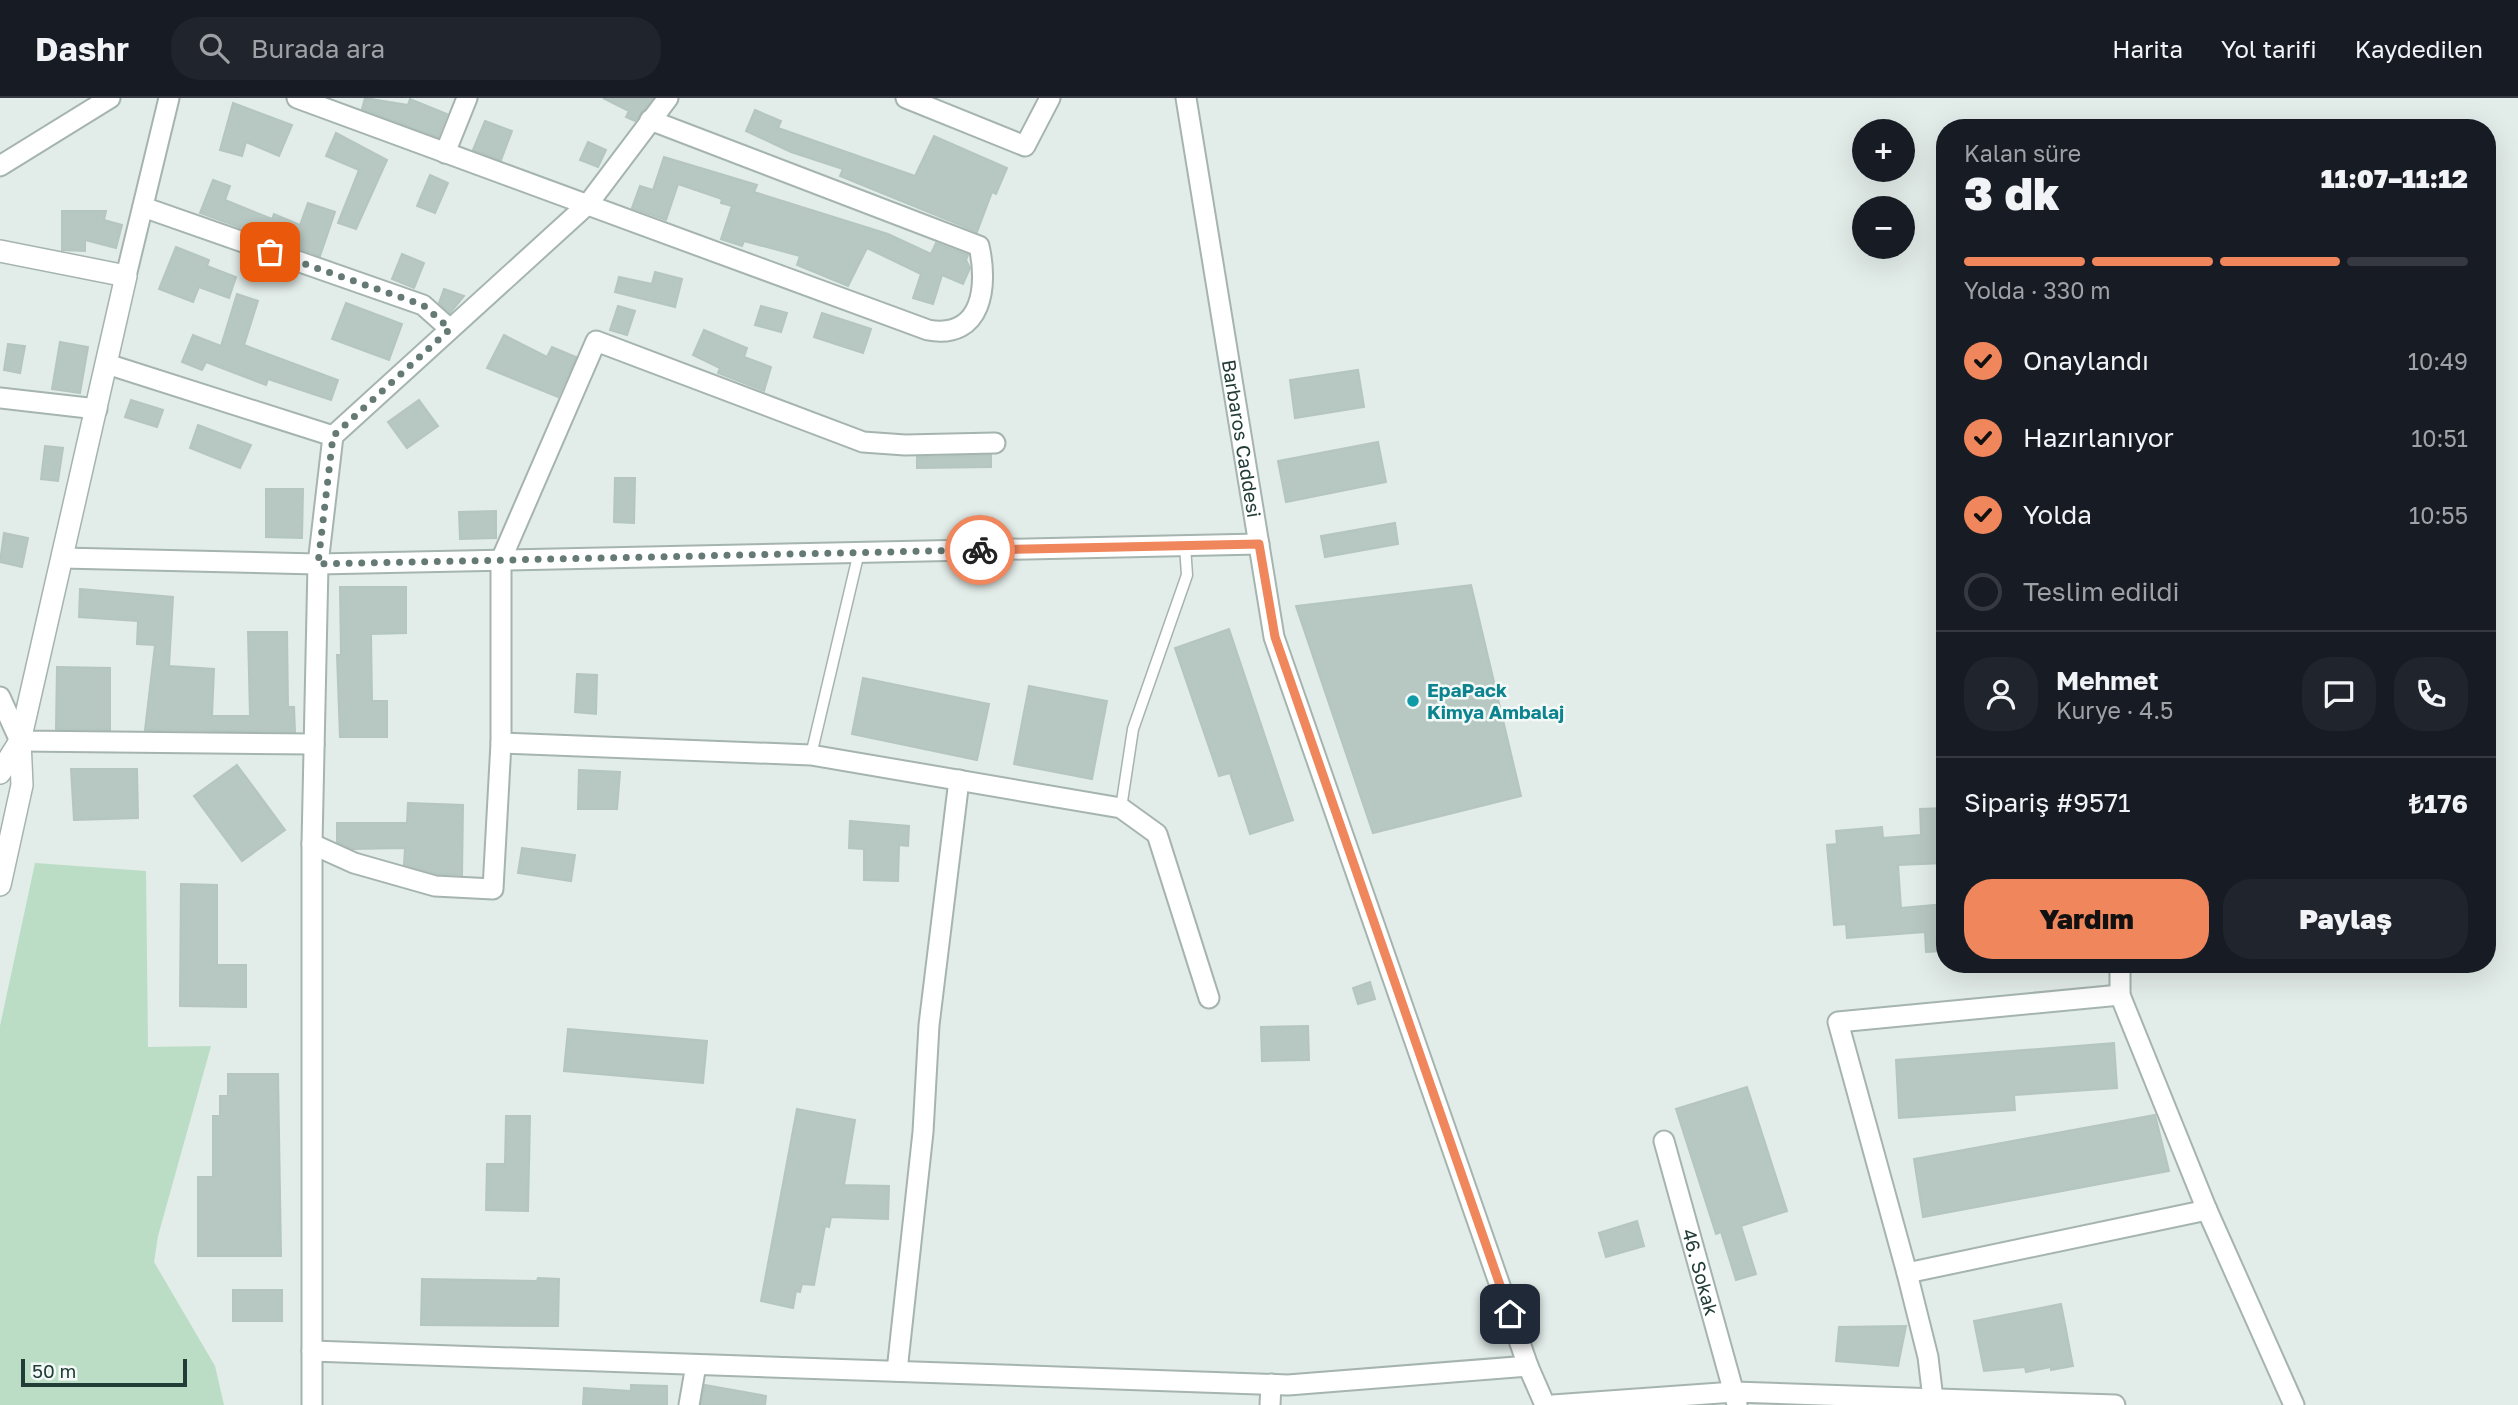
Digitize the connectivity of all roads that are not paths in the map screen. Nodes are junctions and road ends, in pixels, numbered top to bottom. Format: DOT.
graph roads {
  1 [pos="110,98"];
  2 [pos="169,98"];
  3 [pos="297,98"];
  4 [pos="467,98"];
  5 [pos="667,98"];
  6 [pos="906,98"];
  7 [pos="1050,98"];
  8 [pos="1186,98"];
  9 [pos="339,106"];
  10 [pos="650,120"];
  11 [pos="445,153"];
  12 [pos="0,166"];
  13 [pos="588,204"];
  14 [pos="143,207"];
  15 [pos="0,251"];
  16 [pos="127,276"];
  17 [pos="450,329"];
  18 [pos="107,363"];
  19 [pos="0,398"];
  20 [pos="97,409"];
  21 [pos="333,436"];
  22 [pos="995,443"];
  23 [pos="1259,544"];
  24 [pos="1185,546"];
  25 [pos="859,552"];
  26 [pos="63,558"];
  27 [pos="501,560"];
  28 [pos="318,564"];
  29 [pos="0,697"];
  30 [pos="20,741"];
  31 [pos="501,743"];
  32 [pos="314,744"];
  33 [pos="811,755"];
  34 [pos="0,773"];
  35 [pos="959,780"];
  36 [pos="1121,808"];
  37 [pos="312,844"];
  38 [pos="1,876"];
  39 [pos="2120,973"];
  40 [pos="2120,995"];
  41 [pos="1209,998"];
  42 [pos="1664,1141"];
  43 [pos="2207,1210"];
  44 [pos="1907,1273"];
  45 [pos="312,1351"];
  46 [pos="696,1365"];
  47 [pos="1528,1366"];
  48 [pos="897,1371"];
  49 [pos="1271,1384"];
  50 [pos="1736,1399"];
  51 [pos="1933,1399"];
  52 [pos="312,1405"];
  53 [pos="689,1405"];
  54 [pos="1270,1405"];
  55 [pos="1545,1405"];
  56 [pos="1553,1405"];
  57 [pos="2115,1405"];
  58 [pos="2294,1405"];
  1 -- 12 [label="street"];
  2 -- 14 [label="street"];
  3 -- 9 [label="street"];
  4 -- 11 [label="street"];
  5 -- 10 [label="street"];
  6 -- 7 [label="street"];
  8 -- 23 [label="street, Barbaros Caddesi"];
  9 -- 11 [label="street"];
  10 -- 13 [label="street"];
  10 -- 13 [label="street"];
  11 -- 13 [label="street"];
  13 -- 17 [label="street"];
  14 -- 16 [label="street"];
  14 -- 17 [label="street"];
  15 -- 16 [label="street"];
  16 -- 18 [label="street"];
  17 -- 21 [label="street"];
  18 -- 20 [label="street"];
  18 -- 21 [label="street"];
  19 -- 20 [label="street"];
  20 -- 26 [label="street"];
  21 -- 28 [label="street"];
  22 -- 27 [label="street"];
  23 -- 24 [label="street"];
  23 -- 47 [label="street, Barbaros Caddesi"];
  24 -- 25 [label="street"];
  24 -- 36 [label="lane"];
  25 -- 27 [label="street"];
  25 -- 33 [label="lane"];
  26 -- 28 [label="street"];
  26 -- 30 [label="street"];
  27 -- 28 [label="street"];
  27 -- 31 [label="street"];
  28 -- 32 [label="street"];
  29 -- 30 [label="street"];
  30 -- 32 [label="street"];
  30 -- 34 [label="street"];
  30 -- 38 [label="street"];
  31 -- 33 [label="street"];
  31 -- 37 [label="street"];
  32 -- 37 [label="street"];
  33 -- 35 [label="street"];
  35 -- 36 [label="street"];
  35 -- 48 [label="street"];
  36 -- 41 [label="street"];
  37 -- 45 [label="street"];
  39 -- 40 [label="street"];
  40 -- 43 [label="street"];
  40 -- 44 [label="street"];
  42 -- 50 [label="street, 46. Sokak"];
  43 -- 44 [label="street"];
  43 -- 58 [label="street"];
  44 -- 51 [label="street"];
  45 -- 46 [label="street"];
  45 -- 52 [label="street"];
  46 -- 48 [label="street"];
  46 -- 53 [label="street"];
  47 -- 49 [label="street"];
  47 -- 55 [label="street, Barbaros Caddesi"];
  48 -- 49 [label="street"];
  49 -- 54 [label="street"];
  50 -- 51 [label="street"];
  50 -- 56 [label="street"];
  51 -- 57 [label="street"];
}
